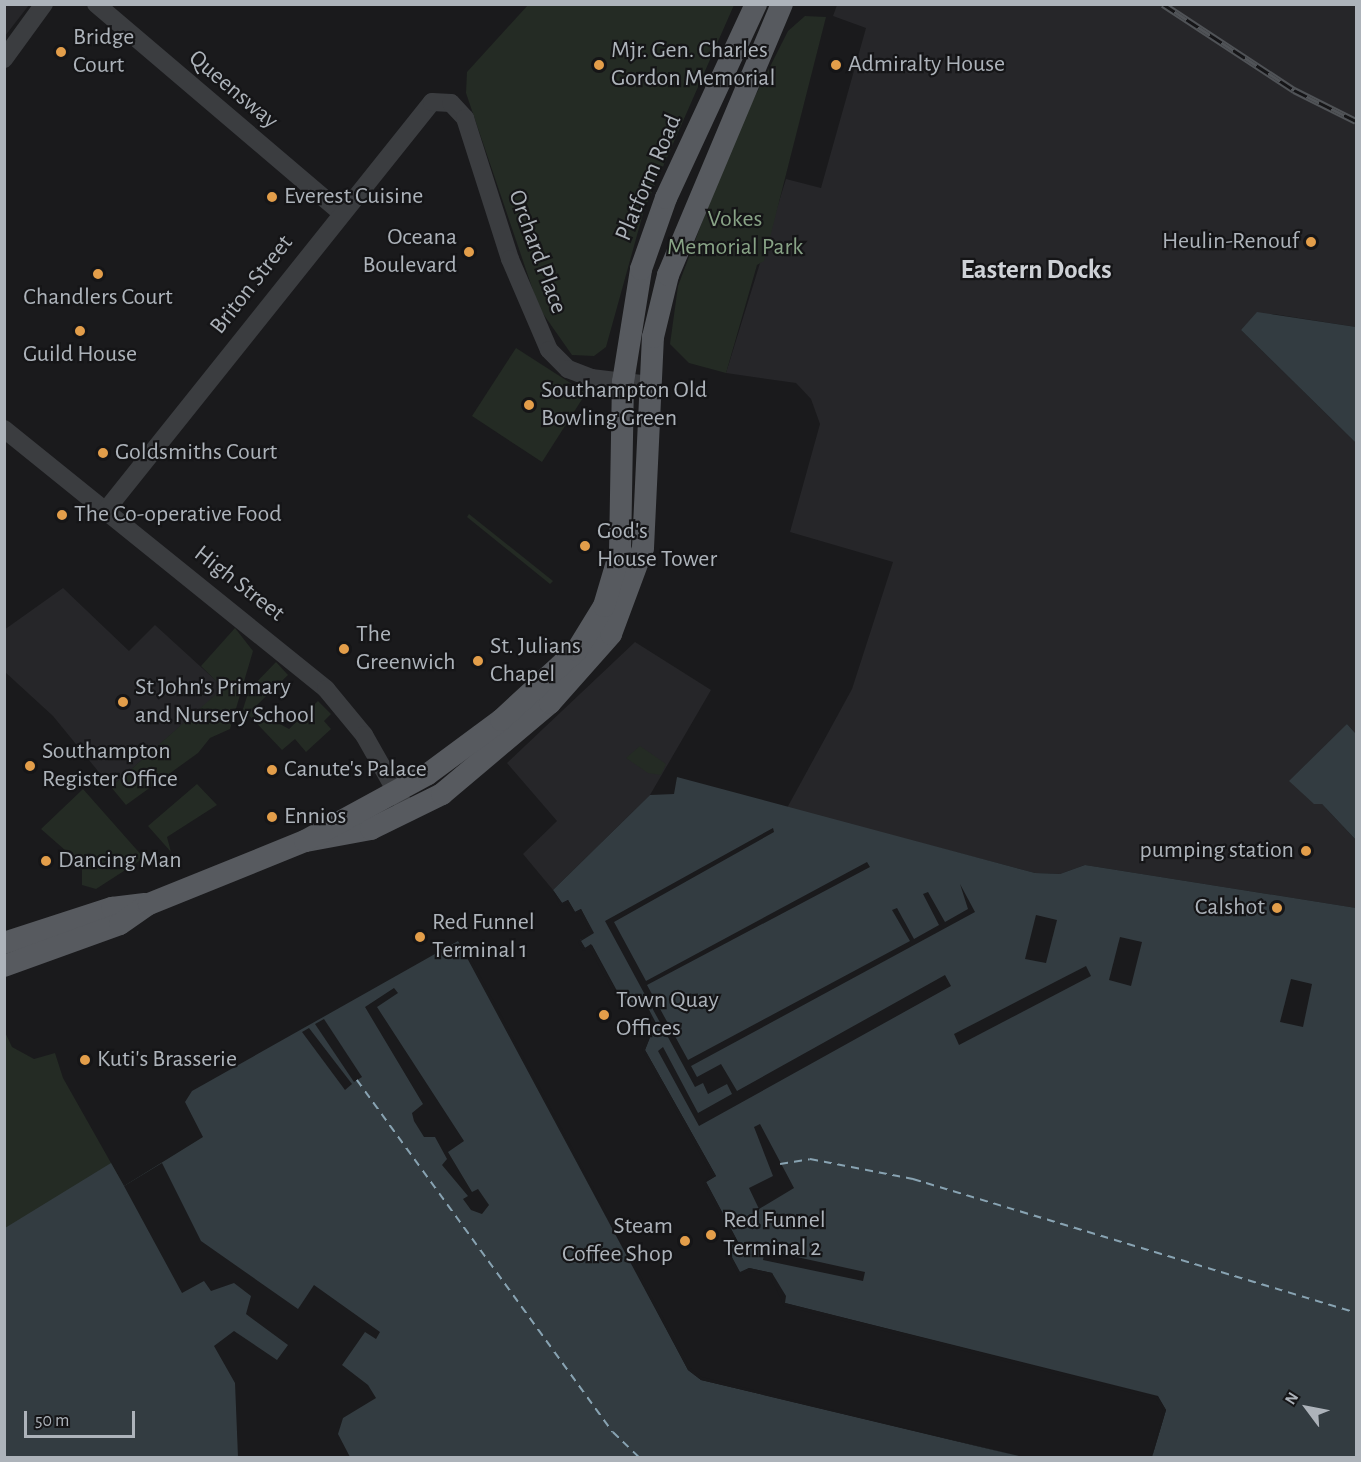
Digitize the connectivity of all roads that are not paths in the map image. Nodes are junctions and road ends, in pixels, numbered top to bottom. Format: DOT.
graph roads {
  1 [pos="44,4"];
  2 [pos="96,4"];
  3 [pos="756,4"];
  4 [pos="782,4"];
  5 [pos="4,59"];
  6 [pos="443,100"];
  7 [pos="339,212"];
  8 [pos="623,382"];
  9 [pos="650,385"];
  10 [pos="4,429"];
  11 [pos="106,510"];
  12 [pos="395,790"];
  13 [pos="407,811"];
  14 [pos="305,841"];
  15 [pos="149,904"];
  16 [pos="4,943"];
  17 [pos="4,966"];
  1 -- 5 [label="street"];
  2 -- 7 [label="street, Queensway"];
  3 -- 8 [label="main road, Platform Road"];
  4 -- 9 [label="main road"];
  6 -- 7 [label="street, Briton Street"];
  6 -- 8 [label="street, Orchard Place"];
  7 -- 11 [label="street, Briton Street"];
  8 -- 9 [label="street, Orchard Place"];
  8 -- 12 [label="main road, Platform Road"];
  9 -- 13 [label="main road"];
  10 -- 11 [label="street, High Street"];
  11 -- 12 [label="street, High Street"];
  12 -- 13 [label="street, High Street"];
  12 -- 14 [label="main road, Platform Road"];
  13 -- 14 [label="main road"];
  14 -- 15 [label="main road"];
  15 -- 16 [label="main road"];
  15 -- 17 [label="main road"];
}
